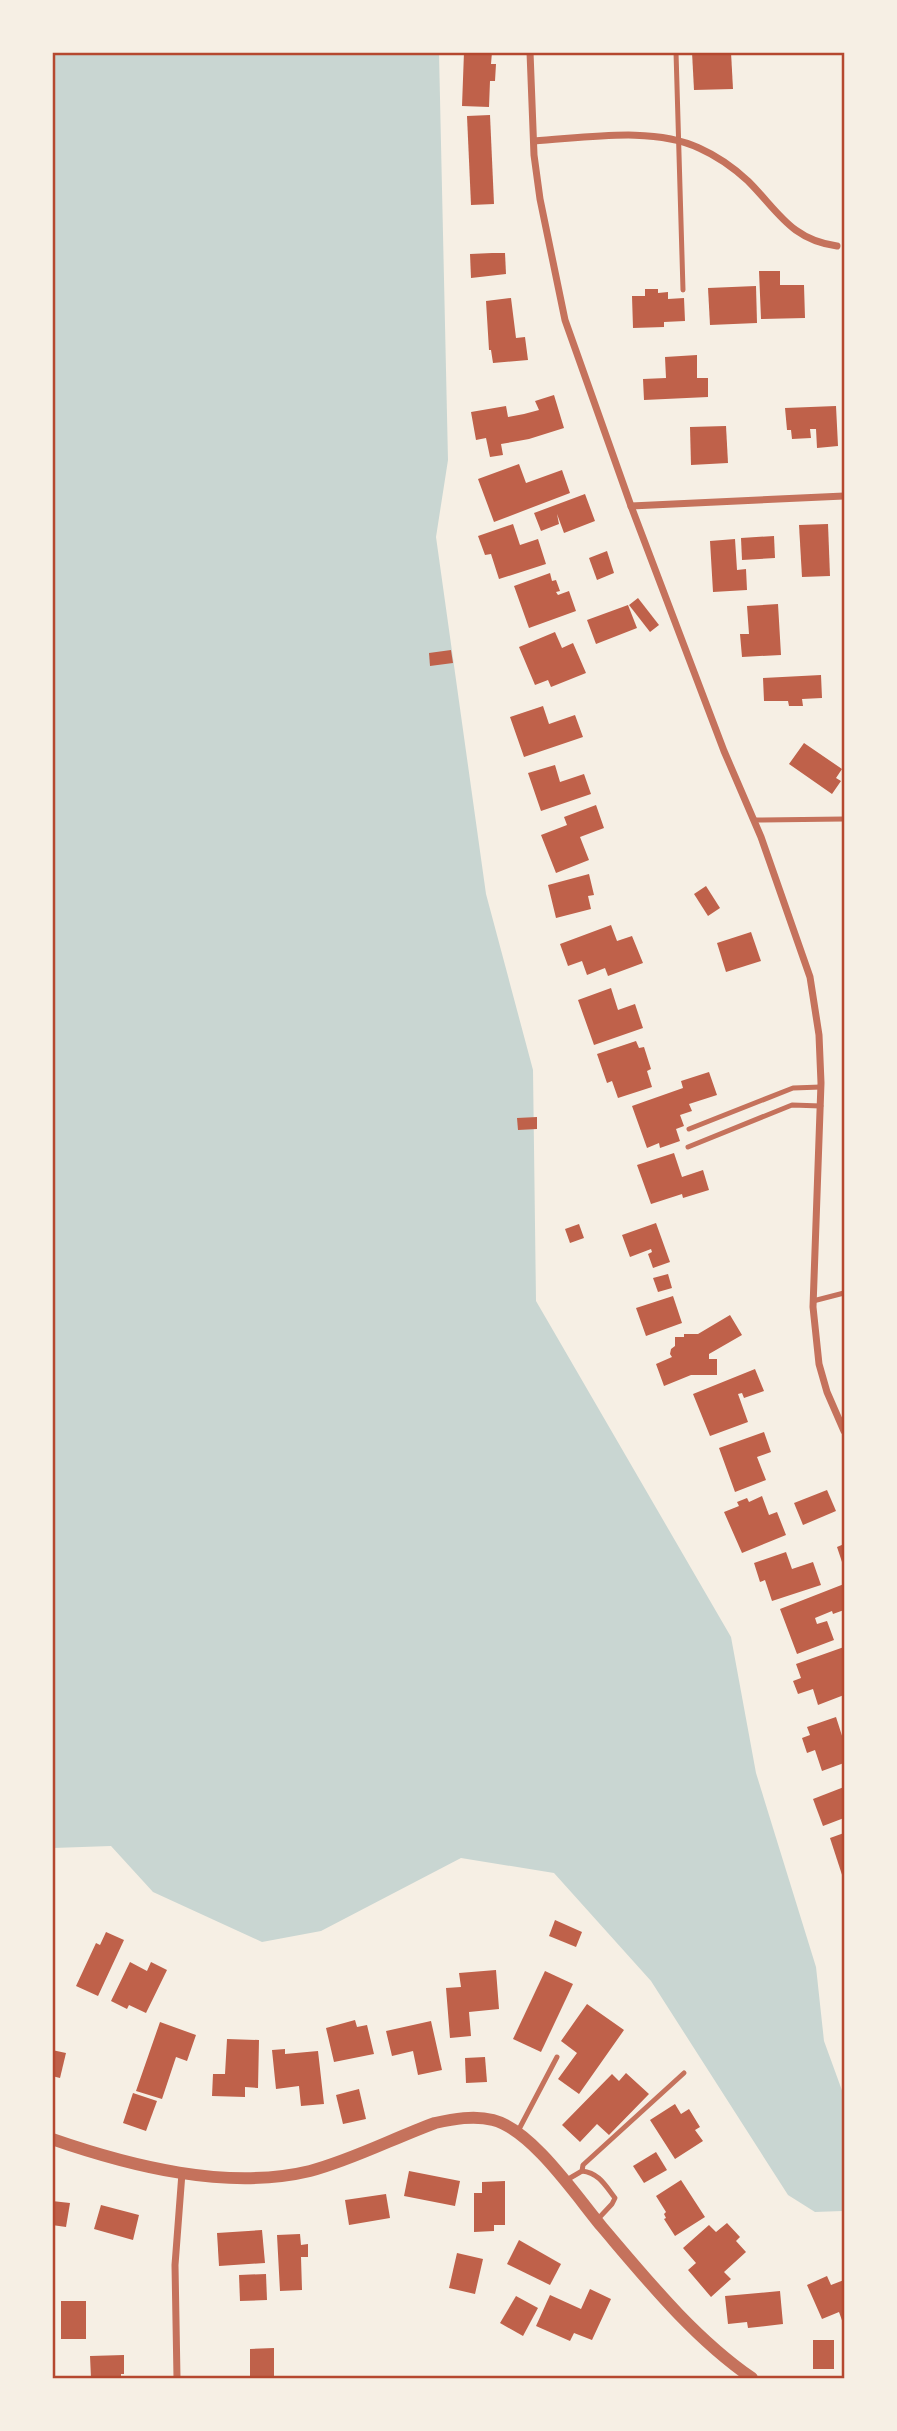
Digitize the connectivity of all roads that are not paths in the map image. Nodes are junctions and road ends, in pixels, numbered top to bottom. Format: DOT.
graph roads {
  1 [pos="530,52"];
  2 [pos="676,52"];
  3 [pos="678,140"];
  4 [pos="534,141"];
  5 [pos="837,246"];
  6 [pos="682,290"];
  7 [pos="845,496"];
  8 [pos="631,506"];
  9 [pos="845,819"];
  10 [pos="754,820"];
  11 [pos="821,1087"];
  12 [pos="821,1106"];
  13 [pos="689,1129"];
  14 [pos="688,1147"];
  15 [pos="845,1293"];
  16 [pos="813,1301"];
  17 [pos="845,1431"];
  18 [pos="557,2057"];
  19 [pos="684,2073"];
  20 [pos="517,2133"];
  21 [pos="52,2139"];
  22 [pos="582,2171"];
  23 [pos="182,2173"];
  24 [pos="565,2181"];
  25 [pos="597,2220"];
  26 [pos="177,2378"];
  27 [pos="752,2378"];
  1 -- 4 [label="street"];
  2 -- 3 [label="lane"];
  3 -- 4 [label="street"];
  3 -- 5 [label="street"];
  3 -- 6 [label="lane"];
  4 -- 8 [label="street"];
  7 -- 8 [label="street"];
  8 -- 10 [label="street"];
  9 -- 10 [label="lane"];
  10 -- 11 [label="street"];
  11 -- 12 [label="street"];
  11 -- 13 [label="lane"];
  12 -- 14 [label="lane"];
  12 -- 16 [label="street"];
  15 -- 16 [label="lane"];
  16 -- 17 [label="street"];
  18 -- 20 [label="lane"];
  19 -- 22 [label="lane"];
  20 -- 23 [label="street"];
  20 -- 24 [label="street"];
  21 -- 23 [label="street"];
  22 -- 24 [label="lane"];
  22 -- 25 [label="lane"];
  23 -- 26 [label="street"];
  24 -- 25 [label="street"];
  25 -- 27 [label="street"];
}
